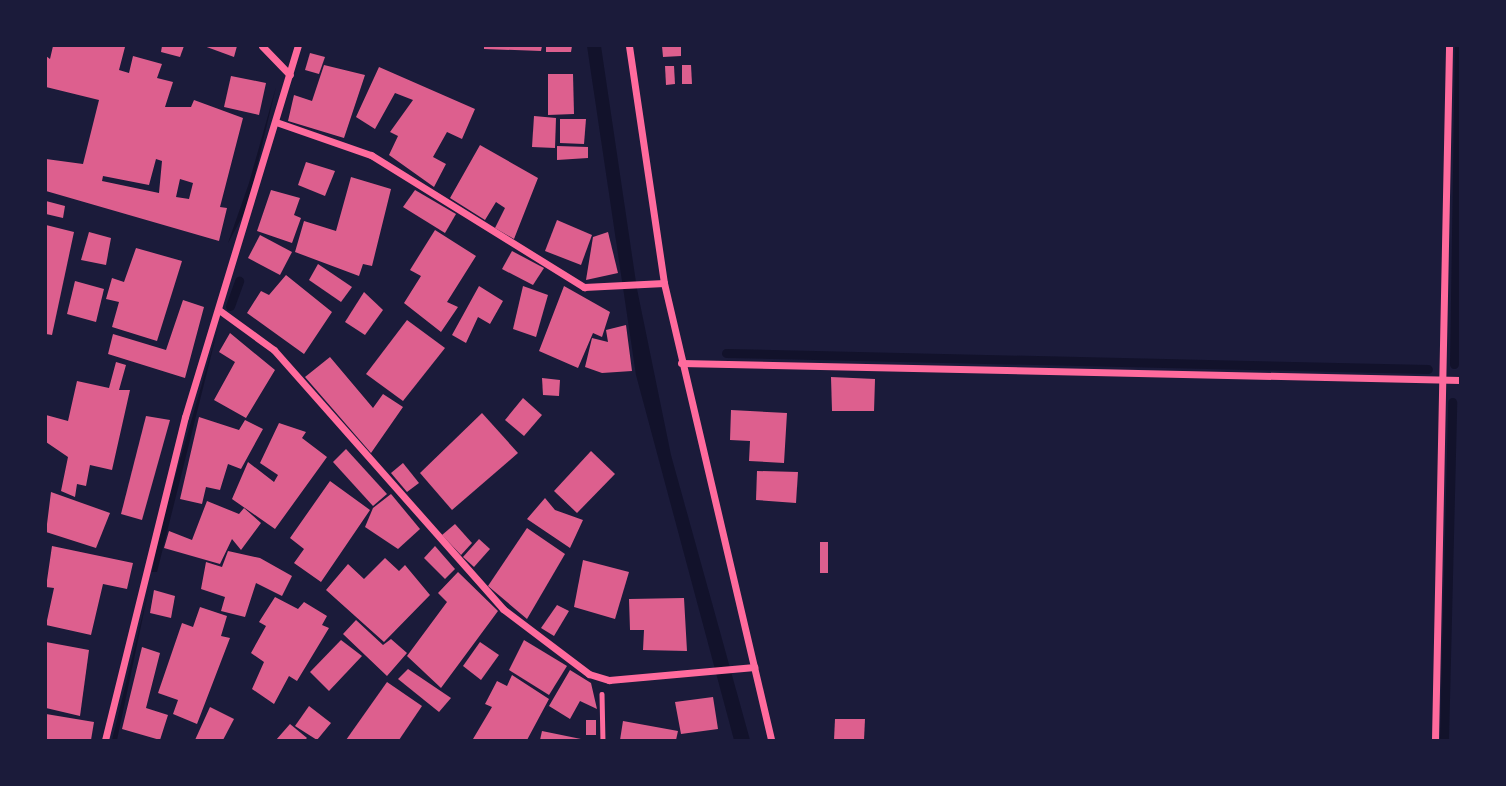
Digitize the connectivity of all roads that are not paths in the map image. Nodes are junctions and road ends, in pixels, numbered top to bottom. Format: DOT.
graph roads {
  1 [pos="262,46"];
  2 [pos="298,46"];
  3 [pos="629,46"];
  4 [pos="1449,46"];
  5 [pos="289,75"];
  6 [pos="276,122"];
  7 [pos="664,284"];
  8 [pos="219,310"];
  9 [pos="681,363"];
  10 [pos="1444,379"];
  11 [pos="1461,380"];
  12 [pos="754,667"];
  13 [pos="105,740"];
  14 [pos="771,740"];
  15 [pos="1435,740"];
  1 -- 5 [label="street"];
  2 -- 5 [label="street"];
  3 -- 7 [label="street"];
  4 -- 10 [label="street"];
  5 -- 6 [label="street"];
  6 -- 7 [label="street"];
  6 -- 8 [label="street"];
  7 -- 9 [label="street"];
  8 -- 12 [label="street"];
  8 -- 13 [label="street"];
  9 -- 10 [label="street"];
  9 -- 12 [label="street"];
  10 -- 11 [label="street"];
  10 -- 15 [label="street"];
  12 -- 14 [label="street"];
}
